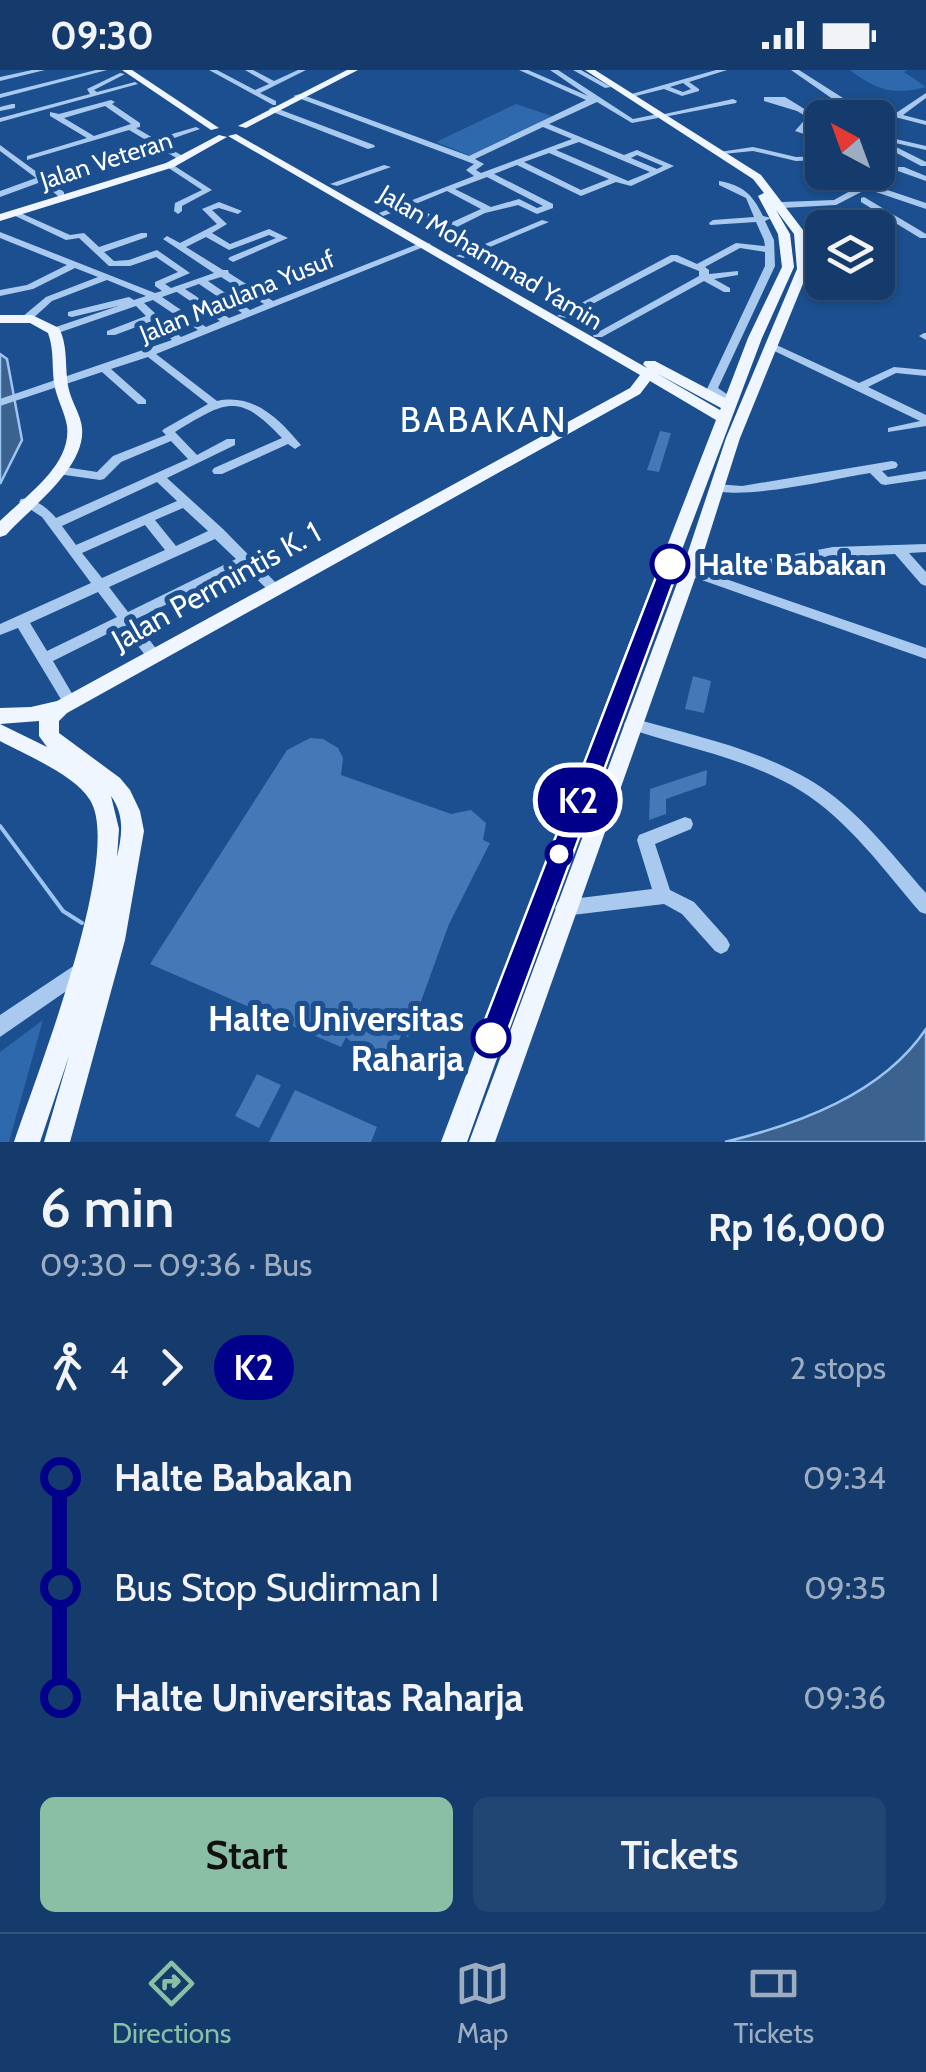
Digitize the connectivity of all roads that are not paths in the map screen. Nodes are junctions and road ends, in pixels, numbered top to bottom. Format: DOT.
graph roads {
  1 [pos="42,70"];
  2 [pos="58,70"];
  3 [pos="104,70"];
  4 [pos="142,70"];
  5 [pos="212,70"];
  6 [pos="248,70"];
  7 [pos="283,70"];
  8 [pos="303,70"];
  9 [pos="343,70"];
  10 [pos="354,70"];
  11 [pos="522,70"];
  12 [pos="586,70"];
  13 [pos="724,70"];
  14 [pos="798,70"];
  15 [pos="554,71"];
  16 [pos="83,72"];
  17 [pos="124,72"];
  18 [pos="13,73"];
  19 [pos="293,75"];
  20 [pos="545,77"];
  21 [pos="70,79"];
  22 [pos="0,80"];
  23 [pos="685,82"];
  24 [pos="135,84"];
  25 [pos="274,84"];
  26 [pos="609,85"];
  27 [pos="35,88"];
  28 [pos="667,88"];
  29 [pos="255,93"];
  30 [pos="96,95"];
  31 [pos="632,95"];
  32 [pos="0,96"];
  33 [pos="297,96"];
  34 [pos="926,96"];
  35 [pos="116,100"];
  36 [pos="33,101"];
  37 [pos="592,101"];
  38 [pos="734,101"];
  39 [pos="106,103"];
  40 [pos="12,106"];
  41 [pos="273,106"];
  42 [pos="0,109"];
  43 [pos="798,109"];
  44 [pos="805,112"];
  45 [pos="52,113"];
  46 [pos="897,115"];
  47 [pos="659,116"];
  48 [pos="0,120"];
  49 [pos="926,121"];
  50 [pos="542,124"];
  51 [pos="131,128"];
  52 [pos="196,129"];
  53 [pos="228,130"];
  54 [pos="580,138"];
  55 [pos="93,139"];
  56 [pos="895,140"];
  57 [pos="154,142"];
  58 [pos="560,146"];
  59 [pos="0,147"];
  60 [pos="371,148"];
  61 [pos="926,148"];
  62 [pos="549,150"];
  63 [pos="723,152"];
  64 [pos="13,157"];
  65 [pos="587,157"];
  66 [pos="30,158"];
  67 [pos="805,158"];
  68 [pos="0,161"];
  69 [pos="174,161"];
  70 [pos="517,162"];
  71 [pos="925,162"];
  72 [pos="387,167"];
  73 [pos="475,168"];
  74 [pos="124,177"];
  75 [pos="615,179"];
  76 [pos="926,179"];
  77 [pos="42,180"];
  78 [pos="722,183"];
  79 [pos="334,184"];
  80 [pos="447,188"];
  81 [pos="859,190"];
  82 [pos="882,190"];
  83 [pos="0,193"];
  84 [pos="434,193"];
  85 [pos="60,194"];
  86 [pos="757,197"];
  87 [pos="864,200"];
  88 [pos="405,204"];
  89 [pos="926,206"];
  90 [pos="178,211"];
  91 [pos="238,211"];
  92 [pos="486,211"];
  93 [pos="383,213"];
  94 [pos="4,214"];
  95 [pos="773,214"];
  96 [pos="545,222"];
  97 [pos="713,222"];
  98 [pos="446,228"];
  99 [pos="208,234"];
  100 [pos="0,235"];
  101 [pos="144,235"];
  102 [pos="924,236"];
  103 [pos="167,239"];
  104 [pos="460,240"];
  105 [pos="18,243"];
  106 [pos="426,244"];
  107 [pos="229,246"];
  108 [pos="178,247"];
  109 [pos="926,248"];
  110 [pos="100,250"];
  111 [pos="0,251"];
  112 [pos="214,252"];
  113 [pos="771,253"];
  114 [pos="461,256"];
  115 [pos="717,257"];
  116 [pos="789,257"];
  117 [pos="233,259"];
  118 [pos="72,266"];
  119 [pos="226,272"];
  120 [pos="701,272"];
  121 [pos="734,273"];
  122 [pos="107,277"];
  123 [pos="201,281"];
  124 [pos="759,283"];
  125 [pos="30,287"];
  126 [pos="175,290"];
  127 [pos="727,290"];
  128 [pos="0,294"];
  129 [pos="154,296"];
  130 [pos="53,302"];
  131 [pos="138,303"];
  132 [pos="271,304"];
  133 [pos="248,313"];
  134 [pos="72,314"];
  135 [pos="746,314"];
  136 [pos="562,316"];
  137 [pos="154,317"];
  138 [pos="765,318"];
  139 [pos="26,319"];
  140 [pos="0,320"];
  141 [pos="226,321"];
  142 [pos="204,330"];
  143 [pos="54,331"];
  144 [pos="111,333"];
  145 [pos="598,336"];
  146 [pos="178,340"];
  147 [pos="735,342"];
  148 [pos="770,344"];
  149 [pos="753,346"];
  150 [pos="148,352"];
  151 [pos="104,368"];
  152 [pos="926,373"];
  153 [pos="649,376"];
  154 [pos="61,384"];
  155 [pos="862,386"];
  156 [pos="39,391"];
  157 [pos="142,402"];
  158 [pos="0,403"];
  159 [pos="218,406"];
  160 [pos="729,409"];
  161 [pos="926,421"];
  162 [pos="892,430"];
  163 [pos="172,437"];
  164 [pos="232,442"];
  165 [pos="196,460"];
  166 [pos="892,464"];
  167 [pos="872,468"];
  168 [pos="58,470"];
  169 [pos="218,471"];
  170 [pos="926,476"];
  171 [pos="159,477"];
  172 [pos="716,488"];
  173 [pos="26,502"];
  174 [pos="183,503"];
  175 [pos="147,519"];
  176 [pos="54,524"];
  177 [pos="0,531"];
  178 [pos="218,532"];
  179 [pos="926,548"];
  180 [pos="899,550"];
  181 [pos="74,552"];
  182 [pos="174,552"];
  183 [pos="246,560"];
  184 [pos="689,570"];
  185 [pos="926,580"];
  186 [pos="98,586"];
  187 [pos="274,588"];
  188 [pos="124,620"];
  189 [pos="22,622"];
  190 [pos="0,630"];
  191 [pos="926,654"];
  192 [pos="154,655"];
  193 [pos="45,658"];
  194 [pos="66,704"];
  195 [pos="0,716"];
  196 [pos="632,724"];
  197 [pos="3,738"];
  198 [pos="685,824"];
  199 [pos="663,896"];
  200 [pos="926,906"];
  201 [pos="564,908"];
  202 [pos="722,945"];
  203 [pos="82,970"];
  204 [pos="0,1026"];
  205 [pos="27,1142"];
  206 [pos="57,1142"];
  207 [pos="454,1142"];
  208 [pos="482,1142"];
  1 -- 18 [label="street"];
  2 -- 21 [label="street"];
  3 -- 16 [label="street"];
  4 -- 53 [label="main road"];
  5 -- 29 [label="street"];
  6 -- 25 [label="street"];
  7 -- 19 [label="street"];
  8 -- 19 [label="street"];
  9 -- 41 [label="main road, Jalan Veteran"];
  10 -- 33 [label="main road, Jalan Veteran"];
  11 -- 20 [label="street"];
  12 -- 26 [label="main road"];
  13 -- 23 [label="street"];
  14 -- 46 [label="street"];
  15 -- 20 [label="street"];
  15 -- 37 [label="street"];
  16 -- 21 [label="street"];
  17 -- 30 [label="street"];
  17 -- 53 [label="main road"];
  18 -- 22 [label="street"];
  18 -- 27 [label="street"];
  19 -- 25 [label="street"];
  20 -- 37 [label="street"];
  21 -- 27 [label="street"];
  23 -- 28 [label="street"];
  23 -- 28 [label="street"];
  24 -- 30 [label="street"];
  25 -- 29 [label="street"];
  26 -- 31 [label="main road"];
  26 -- 47 [label="main road"];
  27 -- 32 [label="street"];
  28 -- 31 [label="street"];
  29 -- 41 [label="street"];
  30 -- 45 [label="street"];
  31 -- 47 [label="main road"];
  33 -- 41 [label="main road, Jalan Veteran"];
  33 -- 73 [label="street"];
  34 -- 46 [label="street"];
  35 -- 39 [label="street"];
  36 -- 45 [label="street"];
  37 -- 47 [label="street"];
  37 -- 50 [label="street"];
  38 -- 47 [label="street"];
  39 -- 45 [label="street"];
  39 -- 51 [label="street"];
  40 -- 42 [label="street"];
  41 -- 53 [label="main road, Jalan Veteran"];
  41 -- 60 [label="street"];
  43 -- 44 [label="street"];
  45 -- 48 [label="street"];
  45 -- 55 [label="street"];
  46 -- 49 [label="street"];
  47 -- 63 [label="main road"];
  47 -- 86 [label="main road"];
  50 -- 54 [label="street"];
  50 -- 73 [label="street"];
  51 -- 55 [label="street"];
  51 -- 57 [label="street"];
  52 -- 57 [label="street"];
  53 -- 69 [label="main road, Jalan Veteran"];
  53 -- 79 [label="main road, Jalan Mohammad Yamin"];
  53 -- 106 [label="main road, Jalan Mohammad Yamin"];
  54 -- 58 [label="street"];
  54 -- 75 [label="street"];
  55 -- 66 [label="street"];
  56 -- 61 [label="street"];
  56 -- 71 [label="street"];
  57 -- 69 [label="street"];
  58 -- 62 [label="street"];
  58 -- 65 [label="street"];
  59 -- 64 [label="street"];
  62 -- 70 [label="street"];
  62 -- 75 [label="street"];
  63 -- 67 [label="street"];
  63 -- 95 [label="main road"];
  64 -- 68 [label="street"];
  64 -- 77 [label="street"];
  69 -- 74 [label="main road, Jalan Veteran"];
  69 -- 90 [label="street"];
  70 -- 73 [label="street"];
  70 -- 75 [label="street"];
  71 -- 76 [label="street"];
  72 -- 79 [label="street"];
  73 -- 80 [label="street"];
  73 -- 84 [label="street"];
  73 -- 92 [label="street"];
  74 -- 85 [label="main road, Jalan Veteran"];
  74 -- 94 [label="main road, Jalan Veteran"];
  77 -- 83 [label="street"];
  77 -- 85 [label="street"];
  78 -- 86 [label="street"];
  79 -- 93 [label="main road, Jalan Mohammad Yamin"];
  80 -- 84 [label="street"];
  80 -- 92 [label="street"];
  81 -- 95 [label="street"];
  82 -- 89 [label="street"];
  84 -- 88 [label="street"];
  85 -- 94 [label="main road, Jalan Veteran"];
  86 -- 95 [label="main road"];
  87 -- 102 [label="street"];
  88 -- 93 [label="street"];
  88 -- 98 [label="street"];
  91 -- 99 [label="street"];
  92 -- 98 [label="street"];
  93 -- 114 [label="main road, Jalan Mohammad Yamin"];
  94 -- 110 [label="street"];
  95 -- 97 [label="street"];
  95 -- 113 [label="street"];
  95 -- 116 [label="main road"];
  95 -- 148 [label="main road"];
  96 -- 114 [label="street"];
  98 -- 104 [label="street"];
  99 -- 107 [label="street"];
  99 -- 108 [label="street"];
  100 -- 105 [label="street"];
  101 -- 110 [label="street"];
  102 -- 109 [label="street"];
  103 -- 108 [label="street"];
  105 -- 111 [label="street"];
  105 -- 118 [label="street"];
  106 -- 132 [label="street, Jalan Maulana Yusuf"];
  106 -- 153 [label="main road, Jalan Mohammad Yamin"];
  107 -- 112 [label="street"];
  107 -- 117 [label="street"];
  108 -- 119 [label="street"];
  110 -- 126 [label="street"];
  113 -- 115 [label="street"];
  113 -- 116 [label="street"];
  113 -- 124 [label="street"];
  114 -- 136 [label="main road, Jalan Mohammad Yamin"];
  115 -- 120 [label="street"];
  115 -- 121 [label="street"];
  116 -- 138 [label="main road"];
  118 -- 122 [label="street"];
  118 -- 125 [label="street"];
  119 -- 123 [label="street"];
  119 -- 132 [label="street"];
  120 -- 121 [label="street"];
  120 -- 127 [label="street"];
  120 -- 136 [label="street"];
  120 -- 145 [label="street"];
  121 -- 124 [label="street"];
  122 -- 129 [label="street"];
  122 -- 130 [label="street"];
  123 -- 126 [label="street"];
  123 -- 133 [label="street"];
  124 -- 135 [label="street"];
  125 -- 128 [label="street"];
  125 -- 130 [label="street"];
  126 -- 129 [label="street"];
  126 -- 141 [label="street"];
  129 -- 131 [label="street"];
  129 -- 134 [label="street"];
  129 -- 142 [label="street"];
  130 -- 139 [label="street"];
  131 -- 137 [label="street"];
  131 -- 143 [label="street"];
  132 -- 133 [label="street, Jalan Maulana Yusuf"];
  133 -- 141 [label="street, Jalan Maulana Yusuf"];
  135 -- 138 [label="street"];
  135 -- 147 [label="street"];
  136 -- 145 [label="main road, Jalan Mohammad Yamin"];
  137 -- 144 [label="street"];
  137 -- 146 [label="street"];
  138 -- 149 [label="main road"];
  139 -- 140 [label="main road"];
  139 -- 143 [label="main road"];
  141 -- 142 [label="street, Jalan Maulana Yusuf"];
  142 -- 146 [label="street, Jalan Maulana Yusuf"];
  143 -- 154 [label="main road"];
  145 -- 153 [label="main road, Jalan Mohammad Yamin"];
  146 -- 150 [label="street, Jalan Maulana Yusuf"];
  147 -- 149 [label="street"];
  147 -- 160 [label="street"];
  148 -- 155 [label="street"];
  148 -- 172 [label="main road"];
  149 -- 160 [label="main road"];
  150 -- 151 [label="street, Jalan Maulana Yusuf"];
  150 -- 159 [label="street"];
  151 -- 154 [label="street, Jalan Maulana Yusuf"];
  151 -- 157 [label="street"];
  152 -- 155 [label="street"];
  153 -- 160 [label="main road, Jalan Mohammad Yamin"];
  153 -- 187 [label="main road, Jalan Permintis K. 1"];
  154 -- 156 [label="street, Jalan Maulana Yusuf"];
  154 -- 168 [label="main road"];
  155 -- 161 [label="street"];
  156 -- 158 [label="street"];
  159 -- 163 [label="street"];
  159 -- 169 [label="street"];
  160 -- 184 [label="main road"];
  161 -- 162 [label="street"];
  163 -- 165 [label="street"];
  163 -- 168 [label="street"];
  164 -- 165 [label="street"];
  165 -- 171 [label="street"];
  166 -- 167 [label="street"];
  167 -- 170 [label="street"];
  167 -- 172 [label="street"];
  168 -- 173 [label="main road"];
  171 -- 174 [label="street"];
  171 -- 176 [label="street"];
  172 -- 184 [label="main road"];
  173 -- 176 [label="street"];
  173 -- 177 [label="main road"];
  174 -- 175 [label="street"];
  174 -- 178 [label="street"];
  175 -- 181 [label="street"];
  175 -- 182 [label="street"];
  176 -- 181 [label="street"];
  178 -- 182 [label="street"];
  178 -- 183 [label="street"];
  179 -- 180 [label="street"];
  180 -- 184 [label="street"];
  180 -- 185 [label="street"];
  181 -- 186 [label="street"];
  182 -- 186 [label="street"];
  183 -- 187 [label="street"];
  183 -- 188 [label="street"];
  184 -- 191 [label="street"];
  184 -- 196 [label="main road"];
  184 -- 207 [label="main road"];
  186 -- 188 [label="street"];
  186 -- 189 [label="street"];
  187 -- 192 [label="main road, Jalan Permintis K. 1"];
  188 -- 192 [label="street"];
  188 -- 193 [label="street"];
  189 -- 190 [label="street"];
  189 -- 193 [label="street"];
  192 -- 194 [label="main road, Jalan Permintis K. 1"];
  193 -- 194 [label="street"];
  194 -- 195 [label="main road, Jalan Permintis K. 1"];
  194 -- 206 [label="main road"];
  196 -- 200 [label="street"];
  196 -- 201 [label="main road"];
  197 -- 203 [label="main road"];
  198 -- 199 [label="street"];
  199 -- 201 [label="street"];
  199 -- 202 [label="street"];
  201 -- 208 [label="main road"];
  203 -- 204 [label="street"];
  203 -- 205 [label="main road"];
}
